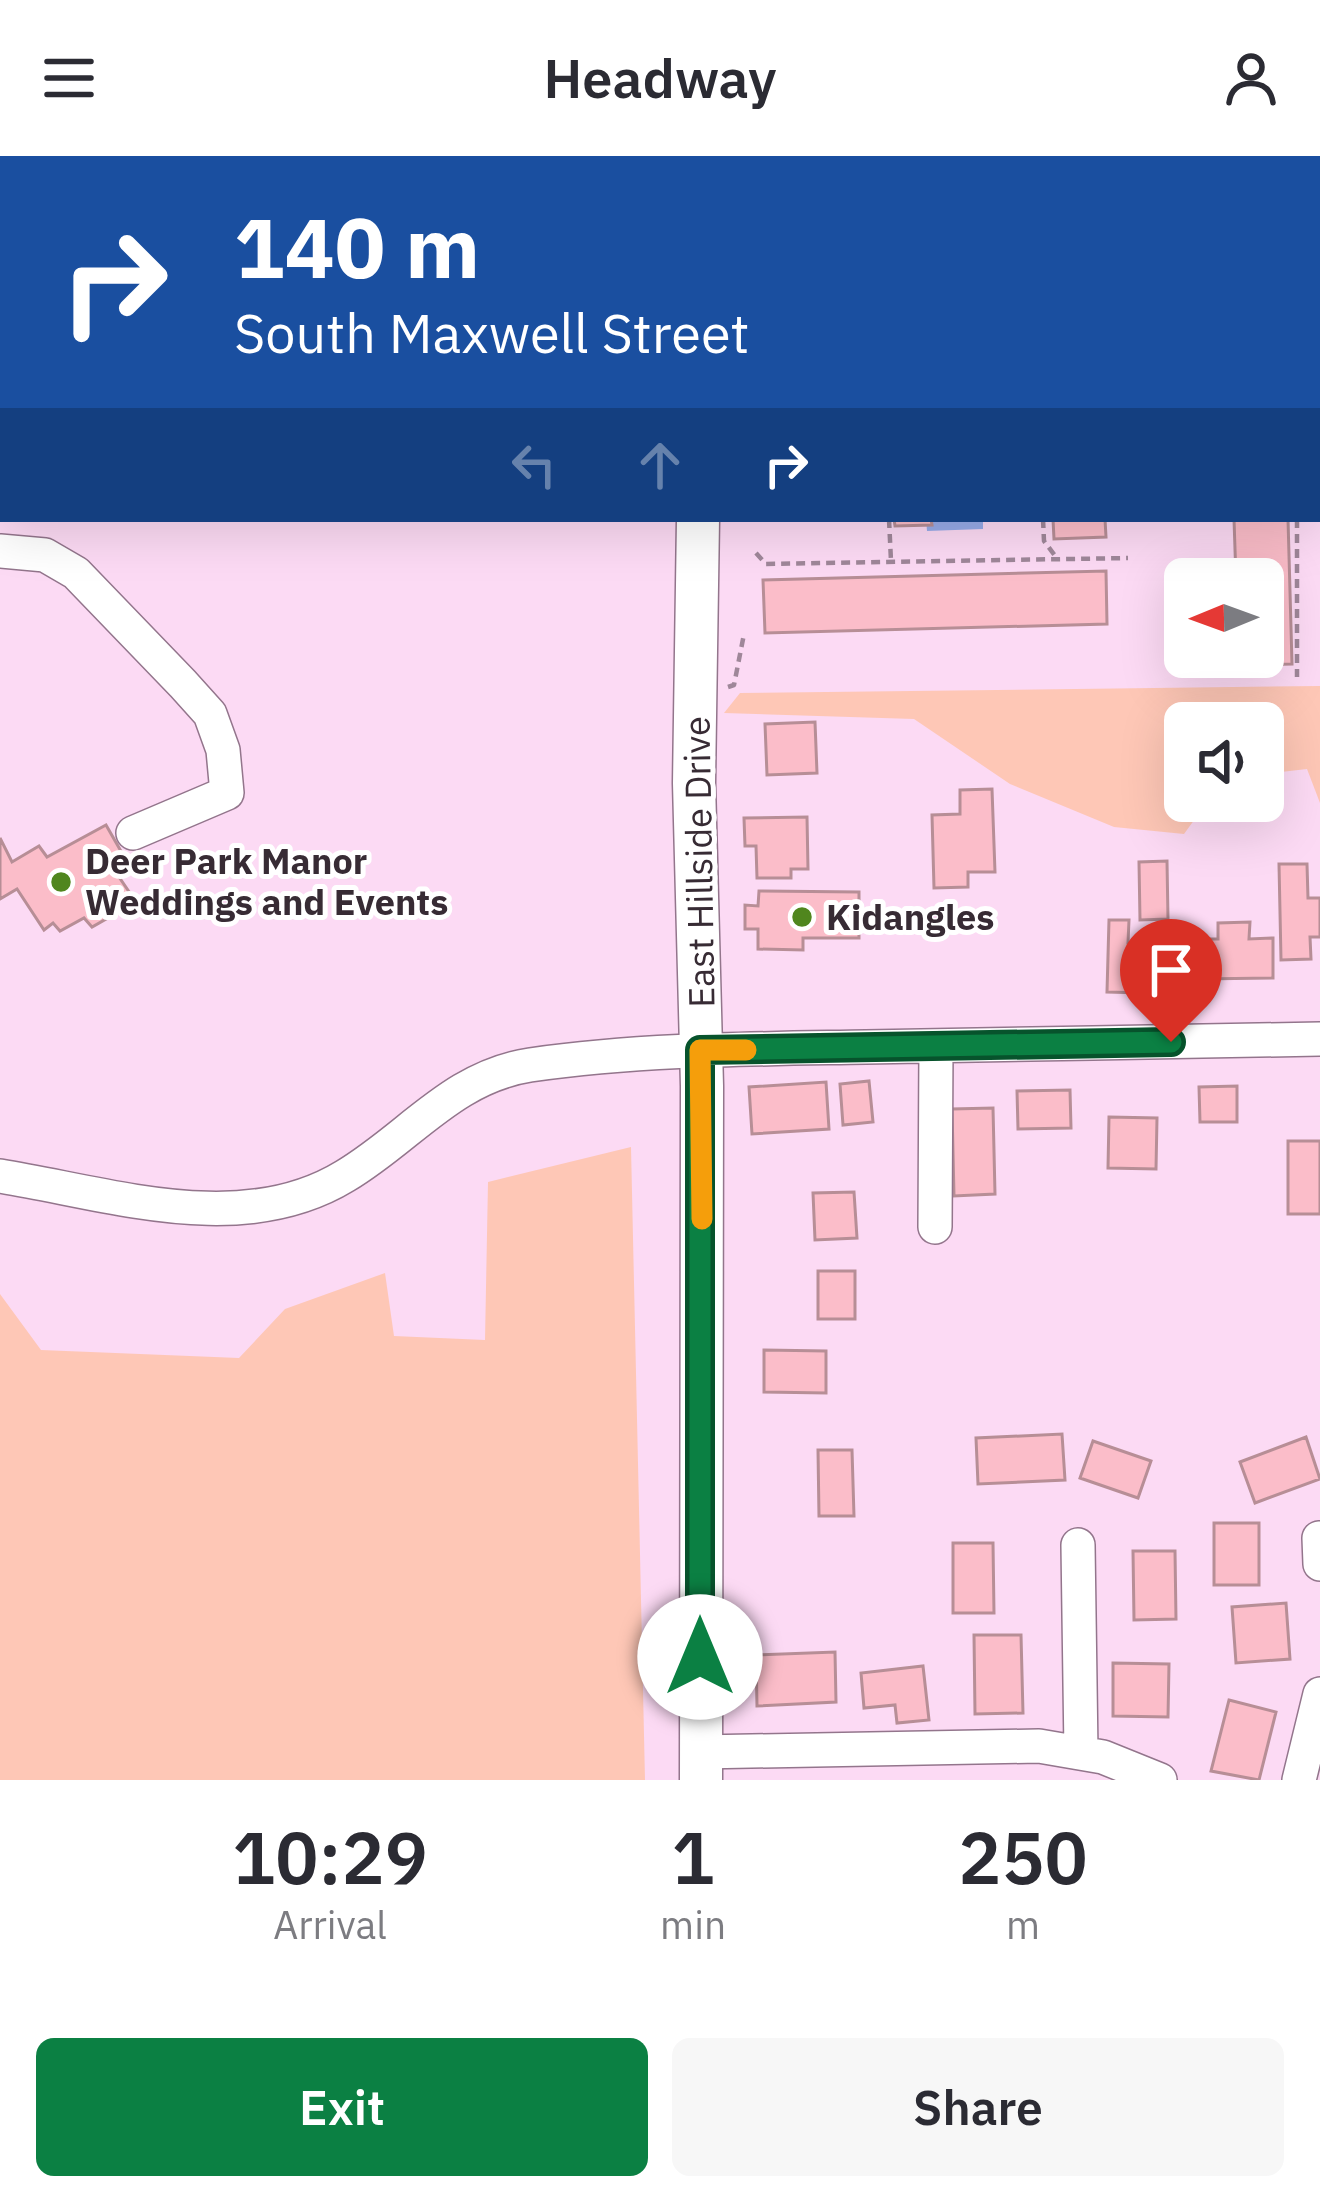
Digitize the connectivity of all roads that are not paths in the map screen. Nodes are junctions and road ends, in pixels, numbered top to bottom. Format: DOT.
graph roads {
  1 [pos="698,522"];
  2 [pos="0,551"];
  3 [pos="133,833"];
  4 [pos="1320,1039"];
  5 [pos="936,1046"];
  6 [pos="700,1050"];
  7 [pos="0,1176"];
  8 [pos="934,1227"];
  9 [pos="1319,1538"];
  10 [pos="1078,1545"];
  11 [pos="1320,1564"];
  12 [pos="1320,1694"];
  13 [pos="1081,1752"];
  14 [pos="701,1766"];
  15 [pos="1160,1780"];
  16 [pos="1299,1780"];
  1 -- 6 [label="main road, East Hillside Drive"];
  2 -- 3 [label="street"];
  4 -- 5 [label="street"];
  5 -- 6 [label="street"];
  5 -- 8 [label="street"];
  6 -- 7 [label="street"];
  6 -- 14 [label="main road, East Hillside Drive"];
  9 -- 11 [label="street"];
  10 -- 13 [label="street"];
  12 -- 16 [label="street"];
  13 -- 14 [label="street"];
  13 -- 15 [label="street"];
}
